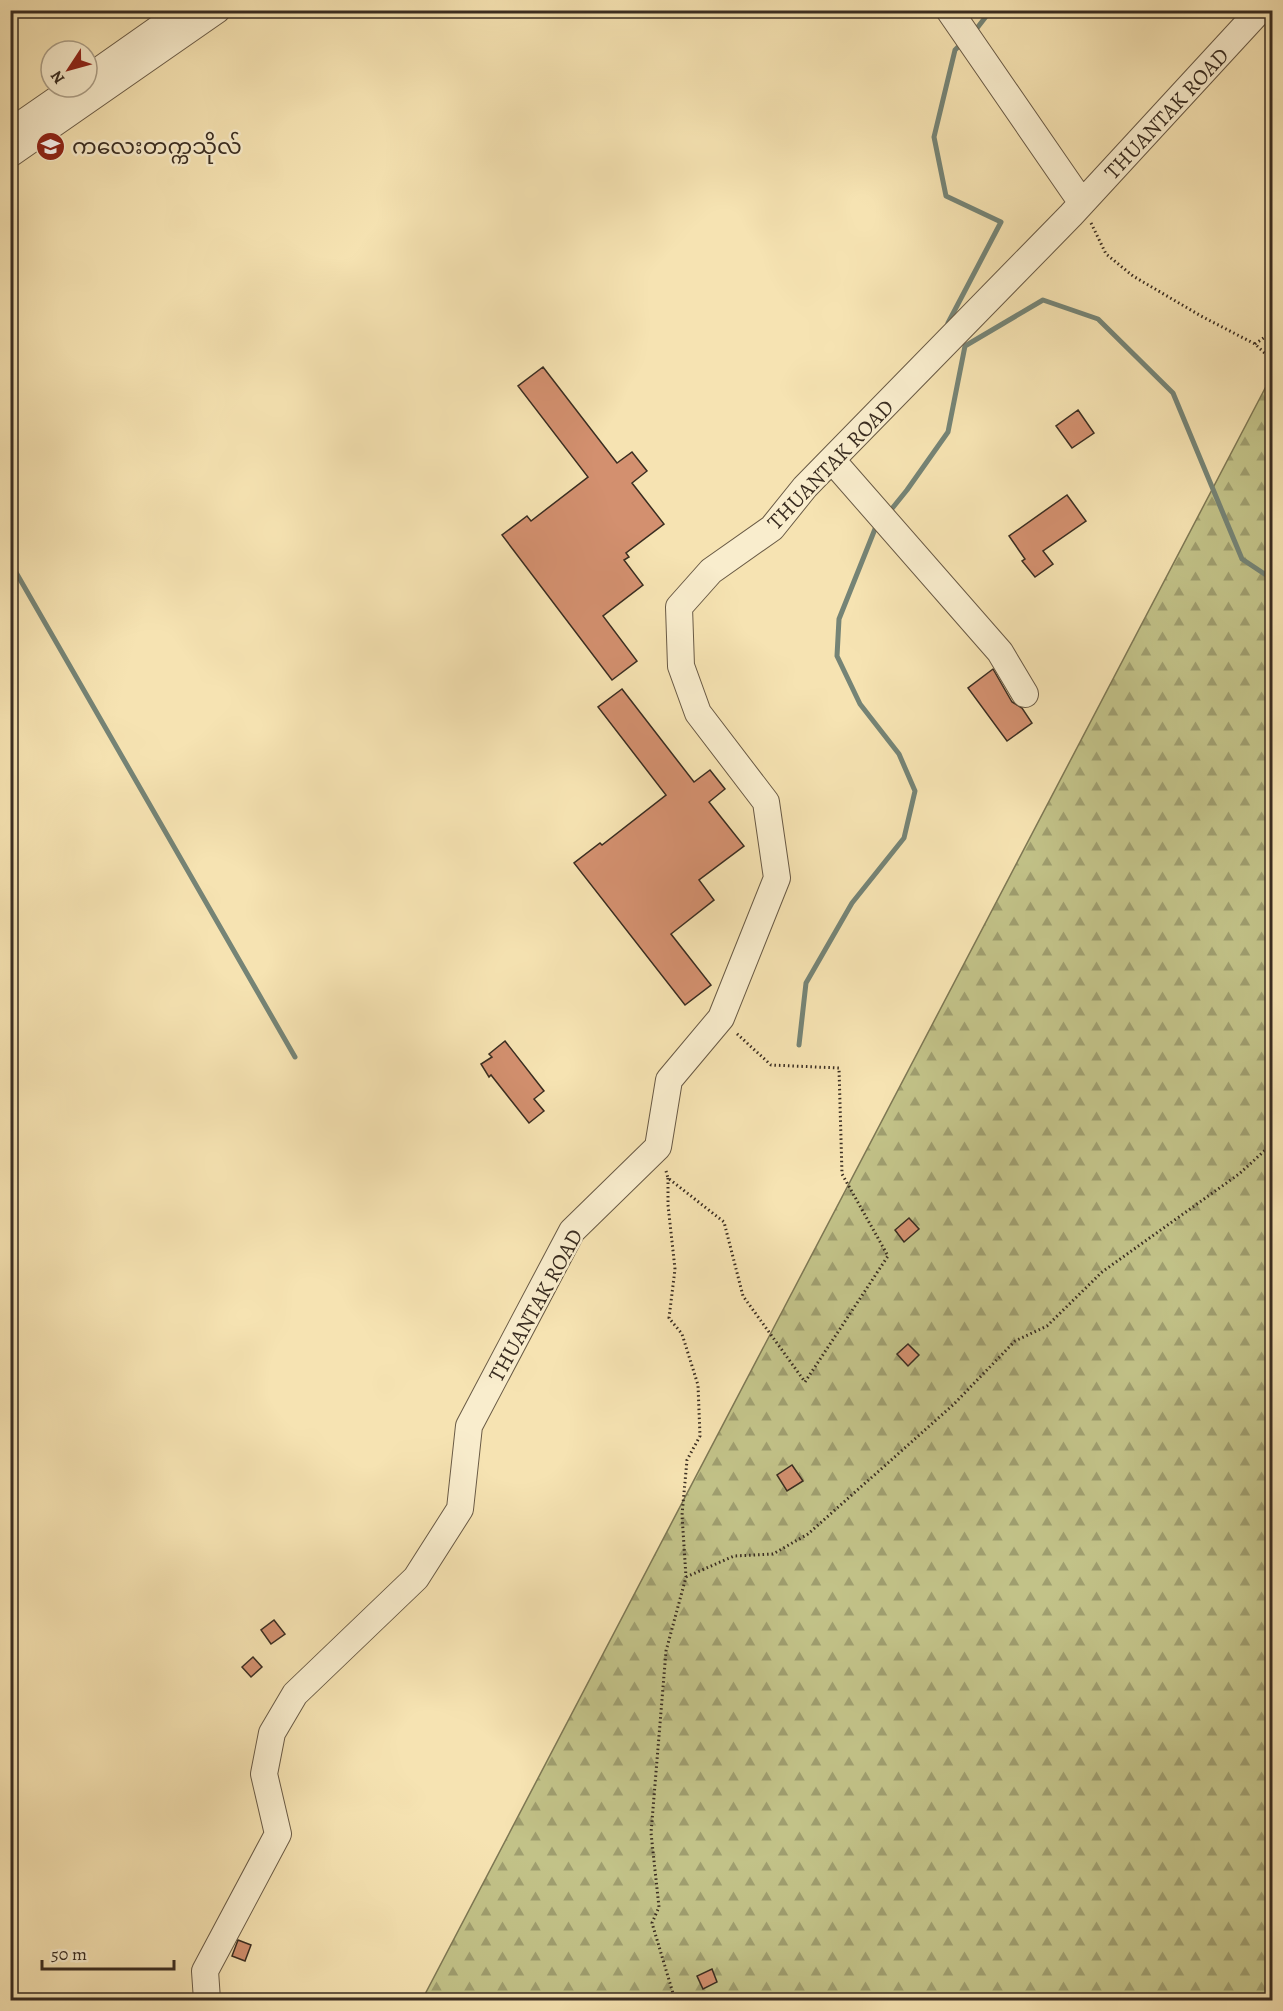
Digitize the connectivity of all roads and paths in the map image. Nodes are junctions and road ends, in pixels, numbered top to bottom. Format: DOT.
graph roads {
  1 [pos="185,10"];
  2 [pos="217,10"];
  3 [pos="949,10"];
  4 [pos="1260,10"];
  5 [pos="99,70"];
  6 [pos="58,99"];
  7 [pos="10,132"];
  8 [pos="10,154"];
  9 [pos="1082,203"];
  10 [pos="1272,332"];
  11 [pos="1255,344"];
  12 [pos="1272,360"];
  13 [pos="832,460"];
  14 [pos="1025,694"];
  15 [pos="720,1018"];
  16 [pos="1272,1144"];
  17 [pos="658,1147"];
  18 [pos="668,1178"];
  19 [pos="686,1577"];
  20 [pos="207,2001"];
  21 [pos="675,2001"];
  1 -- 5 [label="street"];
  2 -- 8 [label="street"];
  3 -- 9 [label="street"];
  4 -- 9 [label="street, THUANTAK ROAD"];
  6 -- 7 [label="street"];
  9 -- 11 [label="path"];
  9 -- 13 [label="street, THUANTAK ROAD"];
  10 -- 11 [label="path"];
  11 -- 12 [label="path"];
  13 -- 14 [label="street"];
  13 -- 15 [label="street, THUANTAK ROAD"];
  15 -- 17 [label="street, THUANTAK ROAD"];
  15 -- 18 [label="path"];
  16 -- 19 [label="path"];
  17 -- 18 [label="path"];
  17 -- 20 [label="street, THUANTAK ROAD"];
  18 -- 19 [label="path"];
  19 -- 21 [label="path"];
}
